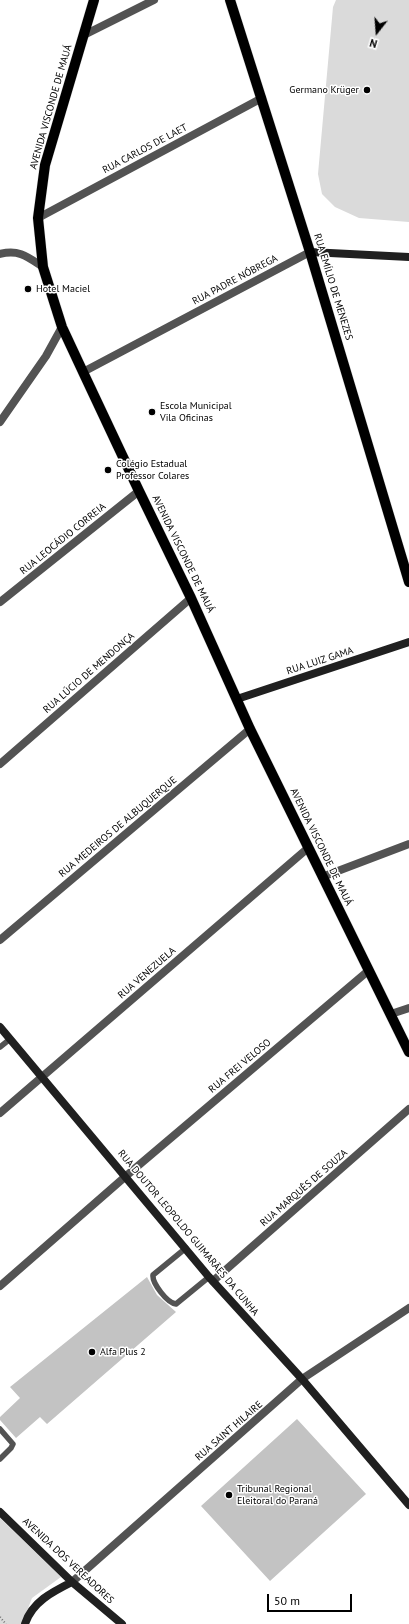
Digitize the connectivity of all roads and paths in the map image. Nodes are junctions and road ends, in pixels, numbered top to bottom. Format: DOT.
graph roads {
  1 [pos="94,0"];
  2 [pos="154,0"];
  3 [pos="230,0"];
  4 [pos="84,35"];
  5 [pos="262,98"];
  6 [pos="38,218"];
  7 [pos="310,252"];
  8 [pos="0,254"];
  9 [pos="409,257"];
  10 [pos="43,267"];
  11 [pos="62,327"];
  12 [pos="83,372"];
  13 [pos="0,422"];
  14 [pos="139,491"];
  15 [pos="409,582"];
  16 [pos="192,598"];
  17 [pos="0,602"];
  18 [pos="409,642"];
  19 [pos="237,699"];
  20 [pos="250,729"];
  21 [pos="0,764"];
  22 [pos="409,844"];
  23 [pos="308,848"];
  24 [pos="322,877"];
  25 [pos="0,940"];
  26 [pos="368,971"];
  27 [pos="409,1008"];
  28 [pos="391,1014"];
  29 [pos="0,1026"];
  30 [pos="10,1039"];
  31 [pos="0,1047"];
  32 [pos="409,1052"];
  33 [pos="42,1076"];
  34 [pos="409,1109"];
  35 [pos="0,1113"];
  36 [pos="126,1176"];
  37 [pos="186,1248"];
  38 [pos="211,1280"];
  39 [pos="0,1286"];
  40 [pos="409,1308"];
  41 [pos="302,1379"];
  42 [pos="0,1429"];
  43 [pos="0,1459"];
  44 [pos="409,1505"];
  45 [pos="0,1512"];
  46 [pos="72,1582"];
  47 [pos="0,1617"];
  48 [pos="6,1624"];
  49 [pos="25,1624"];
  50 [pos="122,1624"];
  1 -- 4 [label="main road, AVENIDA VISCONDE DE MAUÁ"];
  2 -- 4 [label="street"];
  3 -- 5 [label="main road, RUA EMÍLIO DE MENEZES"];
  4 -- 6 [label="main road, AVENIDA VISCONDE DE MAUÁ"];
  5 -- 6 [label="street, RUA CARLOS DE LAET"];
  5 -- 7 [label="main road, RUA EMÍLIO DE MENEZES"];
  6 -- 10 [label="main road, AVENIDA VISCONDE DE MAUÁ"];
  7 -- 9 [label="street"];
  7 -- 12 [label="street, RUA PADRE NÓBREGA"];
  7 -- 15 [label="main road, RUA EMÍLIO DE MENEZES"];
  8 -- 10 [label="street"];
  10 -- 11 [label="main road, AVENIDA VISCONDE DE MAUÁ"];
  11 -- 12 [label="main road, AVENIDA VISCONDE DE MAUÁ"];
  11 -- 13 [label="street"];
  12 -- 14 [label="main road, AVENIDA VISCONDE DE MAUÁ"];
  14 -- 16 [label="main road, AVENIDA VISCONDE DE MAUÁ"];
  14 -- 17 [label="street, RUA LEOCÁDIO CORREIA"];
  16 -- 19 [label="main road, AVENIDA VISCONDE DE MAUÁ"];
  16 -- 21 [label="street, RUA LÚCIO DE MENDONÇA"];
  18 -- 19 [label="street, RUA LUIZ GAMA"];
  19 -- 20 [label="main road, AVENIDA VISCONDE DE MAUÁ"];
  20 -- 23 [label="main road, AVENIDA VISCONDE DE MAUÁ"];
  20 -- 25 [label="street, RUA MEDEIROS DE ALBUQUERQUE"];
  22 -- 24 [label="street"];
  23 -- 24 [label="main road, AVENIDA VISCONDE DE MAUÁ"];
  23 -- 33 [label="street, RUA VENEZUELA"];
  24 -- 26 [label="main road, AVENIDA VISCONDE DE MAUÁ"];
  26 -- 28 [label="main road, AVENIDA VISCONDE DE MAUÁ"];
  26 -- 36 [label="street, RUA FREI VELOSO"];
  27 -- 28 [label="street"];
  28 -- 32 [label="main road, AVENIDA VISCONDE DE MAUÁ"];
  29 -- 30 [label="street, RUA DOUTOR LEOPOLDO GUIMARÃES DA CUNHA"];
  30 -- 31 [label="lane"];
  30 -- 33 [label="street, RUA DOUTOR LEOPOLDO GUIMARÃES DA CUNHA"];
  33 -- 35 [label="street, RUA VENEZUELA"];
  33 -- 36 [label="street, RUA DOUTOR LEOPOLDO GUIMARÃES DA CUNHA"];
  34 -- 38 [label="street, RUA MARQUÊS DE SOUZA"];
  36 -- 37 [label="street, RUA DOUTOR LEOPOLDO GUIMARÃES DA CUNHA"];
  36 -- 39 [label="street, RUA FREI VELOSO"];
  37 -- 38 [label="street, RUA DOUTOR LEOPOLDO GUIMARÃES DA CUNHA"];
  37 -- 38 [label="lane"];
  38 -- 41 [label="street, RUA DOUTOR LEOPOLDO GUIMARÃES DA CUNHA"];
  40 -- 41 [label="street, RUA SAINT HILAIRE"];
  41 -- 44 [label="street, RUA DOUTOR LEOPOLDO GUIMARÃES DA CUNHA"];
  41 -- 46 [label="street, RUA SAINT HILAIRE"];
  42 -- 43 [label="lane"];
  45 -- 46 [label="street, AVENIDA DOS VEREADORES"];
  46 -- 49 [label="street"];
  46 -- 50 [label="street, AVENIDA DOS VEREADORES"];
  47 -- 48 [label="path"];
}
